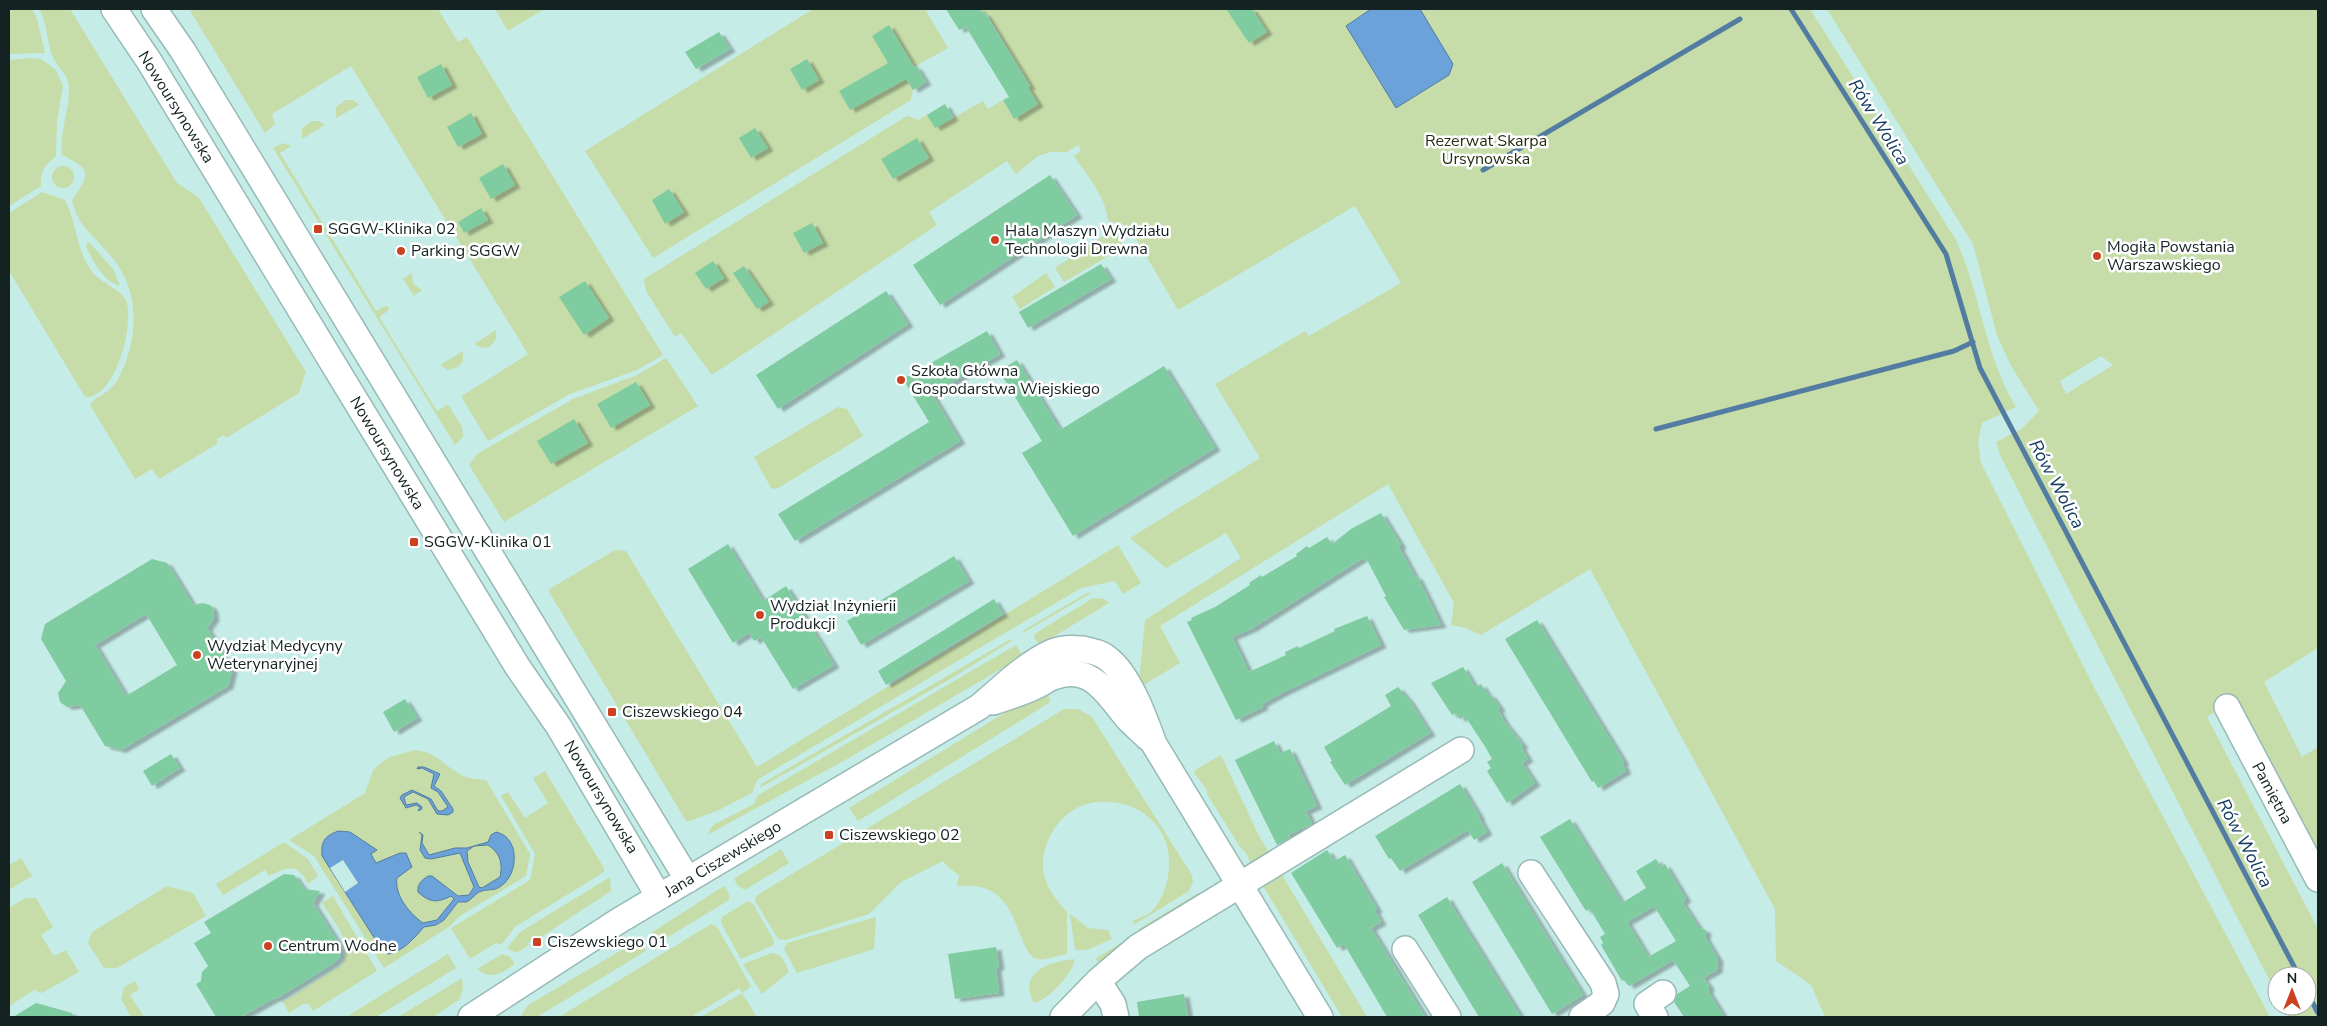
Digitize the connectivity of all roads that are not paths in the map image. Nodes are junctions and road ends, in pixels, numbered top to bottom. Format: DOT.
graph roads {
  1 [pos="114,9"];
  2 [pos="154,9"];
  3 [pos="2227,706"];
  4 [pos="979,707"];
  5 [pos="1154,744"];
  6 [pos="1462,750"];
  7 [pos="1531,873"];
  8 [pos="2318,879"];
  9 [pos="688,880"];
  10 [pos="1240,885"];
  11 [pos="660,897"];
  12 [pos="1405,949"];
  13 [pos="1098,981"];
  14 [pos="1663,993"];
  15 [pos="470,1017"];
  16 [pos="1062,1017"];
  17 [pos="1116,1017"];
  18 [pos="1320,1017"];
  19 [pos="1448,1017"];
  20 [pos="1582,1017"];
  21 [pos="1655,1017"];
  1 -- 11 [label="street, Nowoursynowska"];
  2 -- 9 [label="street, Nowoursynowska"];
  3 -- 8 [label="street, Pamiętna"];
  4 -- 5 [label="street, Jana Ciszewskiego"];
  4 -- 5 [label="street, Jana Ciszewskiego"];
  4 -- 9 [label="street, Jana Ciszewskiego"];
  5 -- 10 [label="street"];
  6 -- 10 [label="street"];
  7 -- 20 [label="street"];
  9 -- 11 [label="street, Jana Ciszewskiego"];
  10 -- 13 [label="street"];
  10 -- 18 [label="street"];
  11 -- 15 [label="street, Jana Ciszewskiego"];
  12 -- 19 [label="street"];
  13 -- 16 [label="street"];
  13 -- 17 [label="street"];
  14 -- 21 [label="street"];
}
